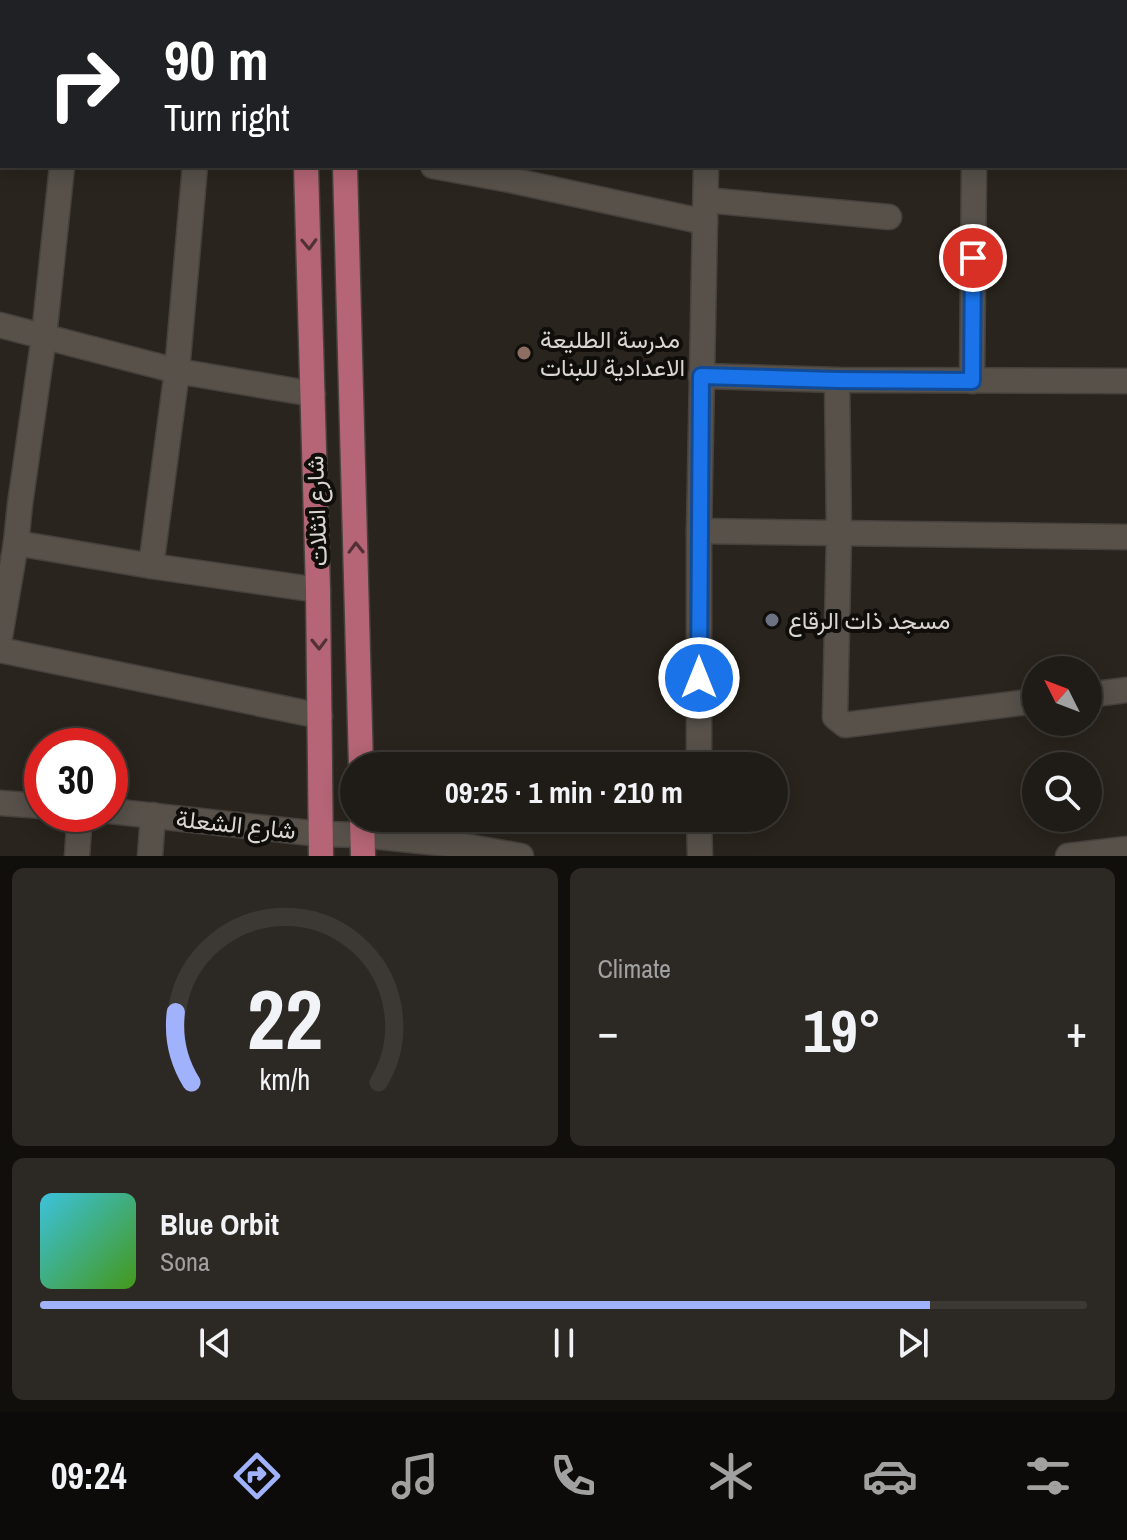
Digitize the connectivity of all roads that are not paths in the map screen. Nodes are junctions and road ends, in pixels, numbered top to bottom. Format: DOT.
graph roads {
  1 [pos="62,168"];
  2 [pos="195,168"];
  3 [pos="306,168"];
  4 [pos="345,168"];
  5 [pos="455,168"];
  6 [pos="706,168"];
  7 [pos="974,168"];
  8 [pos="510,173"];
  9 [pos="705,211"];
  10 [pos="889,217"];
  11 [pos="0,325"];
  12 [pos="44,336"];
  13 [pos="177,371"];
  14 [pos="701,376"];
  15 [pos="837,380"];
  16 [pos="972,381"];
  17 [pos="1127,381"];
  18 [pos="313,394"];
  19 [pos="10,502"];
  20 [pos="699,531"];
  21 [pos="839,534"];
  22 [pos="1127,537"];
  23 [pos="16,543"];
  24 [pos="151,566"];
  25 [pos="318,590"];
  26 [pos="0,636"];
  27 [pos="0,650"];
  28 [pos="1127,690"];
  29 [pos="1102,693"];
  30 [pos="1022,703"];
  31 [pos="320,716"];
  32 [pos="361,752"];
  33 [pos="699,752"];
  34 [pos="0,803"];
  35 [pos="24,805"];
  36 [pos="128,813"];
  37 [pos="153,815"];
  38 [pos="79,832"];
  39 [pos="699,832"];
  40 [pos="362,836"];
  41 [pos="320,845"];
  42 [pos="1127,849"];
  43 [pos="459,850"];
  44 [pos="77,856"];
  45 [pos="150,856"];
  46 [pos="521,856"];
  47 [pos="700,856"];
  48 [pos="1068,856"];
  1 -- 12 [label="street"];
  2 -- 13 [label="street"];
  3 -- 18 [label="main road, شارع انثلات, one-way"];
  32 -- 4 [label="main road, شارع انثلات, one-way"];
  5 -- 8 [label="street"];
  6 -- 9 [label="street"];
  7 -- 16 [label="street"];
  8 -- 9 [label="street"];
  9 -- 10 [label="street"];
  9 -- 14 [label="street"];
  11 -- 12 [label="street"];
  12 -- 13 [label="street"];
  12 -- 19 [label="street"];
  13 -- 18 [label="street"];
  13 -- 24 [label="street"];
  14 -- 15 [label="street"];
  14 -- 20 [label="street"];
  15 -- 16 [label="street"];
  15 -- 21 [label="street"];
  16 -- 17 [label="street"];
  18 -- 25 [label="main road, شارع انثلات"];
  19 -- 23 [label="street"];
  20 -- 21 [label="street"];
  20 -- 33 [label="street"];
  21 -- 22 [label="street"];
  21 -- 30 [label="street"];
  23 -- 24 [label="street"];
  23 -- 26 [label="street"];
  24 -- 25 [label="street"];
  25 -- 31 [label="main road, شارع انثلات, one-way"];
  27 -- 31 [label="street"];
  28 -- 29 [label="street"];
  31 -- 41 [label="main road, شارع انثلات"];
  34 -- 35 [label="street"];
  36 -- 37 [label="street, شارع الشعلة"];
  37 -- 41 [label="street, شارع الشعلة"];
  37 -- 45 [label="street"];
  38 -- 44 [label="street"];
  39 -- 47 [label="street"];
  40 -- 41 [label="street, شارع الشعلة"];
  40 -- 43 [label="street, شارع الشعلة"];
  42 -- 48 [label="street"];
  43 -- 46 [label="street, شارع الشعلة"];
}
